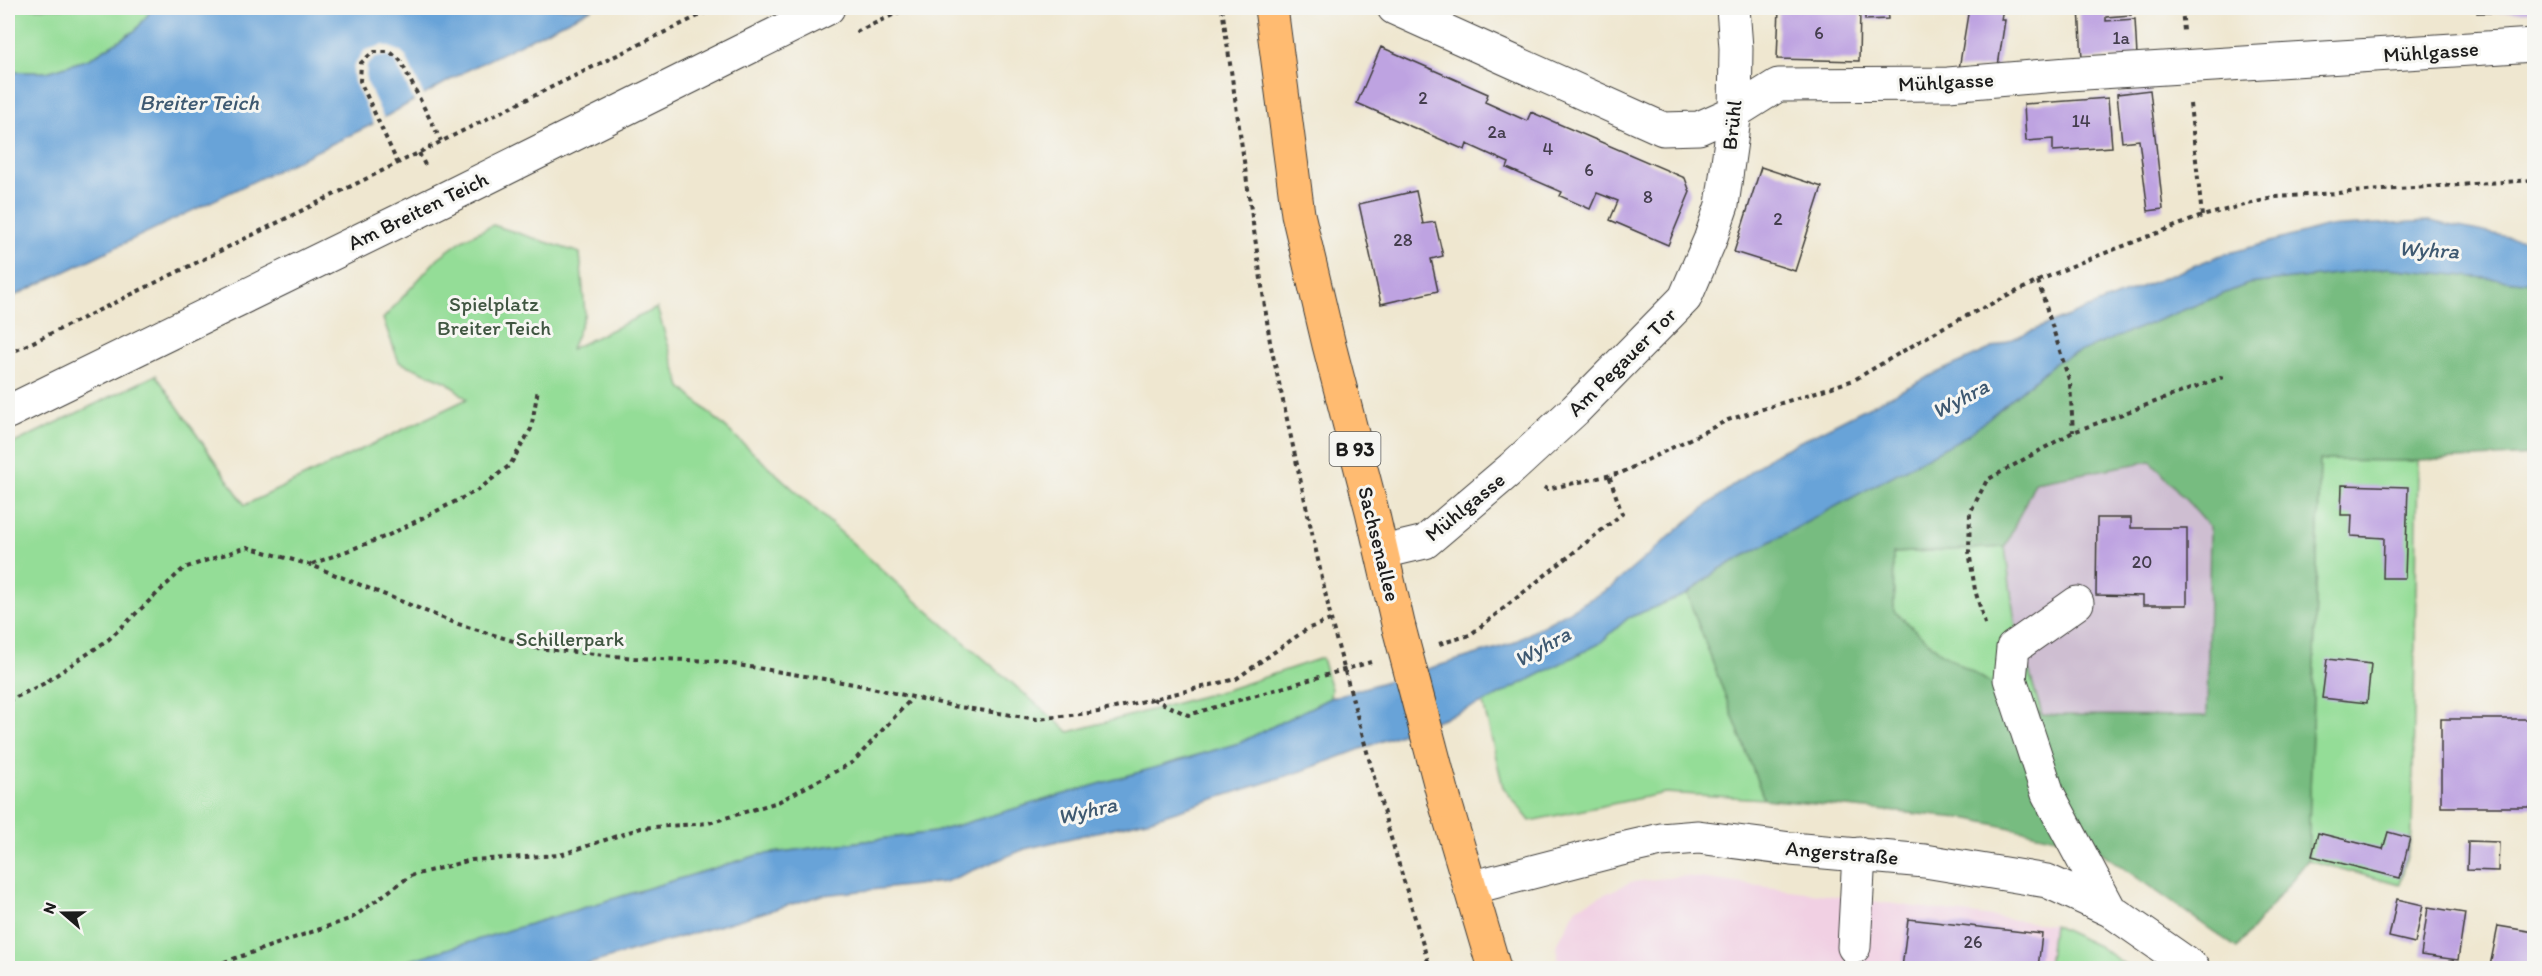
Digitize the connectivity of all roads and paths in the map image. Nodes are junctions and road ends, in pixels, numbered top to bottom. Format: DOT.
graph roads {
  1 [pos="715,8"];
  2 [pos="828,8"];
  3 [pos="1222,8"];
  4 [pos="1271,8"];
  5 [pos="1394,8"];
  6 [pos="1733,8"];
  7 [pos="2535,45"];
  8 [pos="2186,67"];
  9 [pos="1736,112"];
  10 [pos="441,141"];
  11 [pos="398,164"];
  12 [pos="2535,180"];
  13 [pos="2202,216"];
  14 [pos="1710,240"];
  15 [pos="2038,281"];
  16 [pos="8,354"];
  17 [pos="2223,377"];
  18 [pos="538,389"];
  19 [pos="8,412"];
  20 [pos="2073,432"];
  21 [pos="1512,468"];
  22 [pos="1609,476"];
  23 [pos="1383,552"];
  24 [pos="311,564"];
  25 [pos="2077,603"];
  26 [pos="1330,620"];
  27 [pos="1986,627"];
  28 [pos="1470,635"];
  29 [pos="1313,678"];
  30 [pos="913,697"];
  31 [pos="1152,699"];
  32 [pos="8,701"];
  33 [pos="1859,854"];
  34 [pos="1470,888"];
  35 [pos="2109,910"];
  36 [pos="1854,947"];
  37 [pos="207,969"];
  38 [pos="1430,969"];
  39 [pos="1494,969"];
  40 [pos="2193,969"];
  1 -- 10 [label="path"];
  2 -- 19 [label="street, Am Breiten Teich"];
  3 -- 26 [label="path"];
  4 -- 23 [label="main road, Sachsenallee / B 93"];
  5 -- 9 [label="street, Mühlgasse"];
  6 -- 9 [label="street, Brühl"];
  7 -- 8 [label="street, Mühlgasse"];
  8 -- 9 [label="street, Mühlgasse"];
  8 -- 13 [label="path"];
  9 -- 14 [label="street, Brühl"];
  10 -- 11 [label="path"];
  10 -- 11 [label="path"];
  11 -- 16 [label="path"];
  12 -- 13 [label="path"];
  13 -- 15 [label="path"];
  14 -- 21 [label="street, Am Pegauer Tor"];
  15 -- 20 [label="path"];
  15 -- 22 [label="path"];
  17 -- 20 [label="path"];
  18 -- 24 [label="path"];
  20 -- 27 [label="path"];
  21 -- 22 [label="path"];
  21 -- 23 [label="street, Mühlgasse"];
  22 -- 28 [label="path"];
  23 -- 34 [label="main road, Sachsenallee / B 93, bridge"];
  24 -- 30 [label="path"];
  24 -- 32 [label="path"];
  25 -- 35 [label="street"];
  26 -- 31 [label="path"];
  26 -- 38 [label="path, bridge"];
  29 -- 31 [label="path"];
  30 -- 31 [label="path"];
  30 -- 37 [label="path"];
  33 -- 34 [label="street, Angerstraße"];
  33 -- 35 [label="street, Angerstraße"];
  33 -- 36 [label="street"];
  34 -- 39 [label="main road, Sachsenallee / B 93"];
  35 -- 40 [label="street, Angerstraße"];
}
